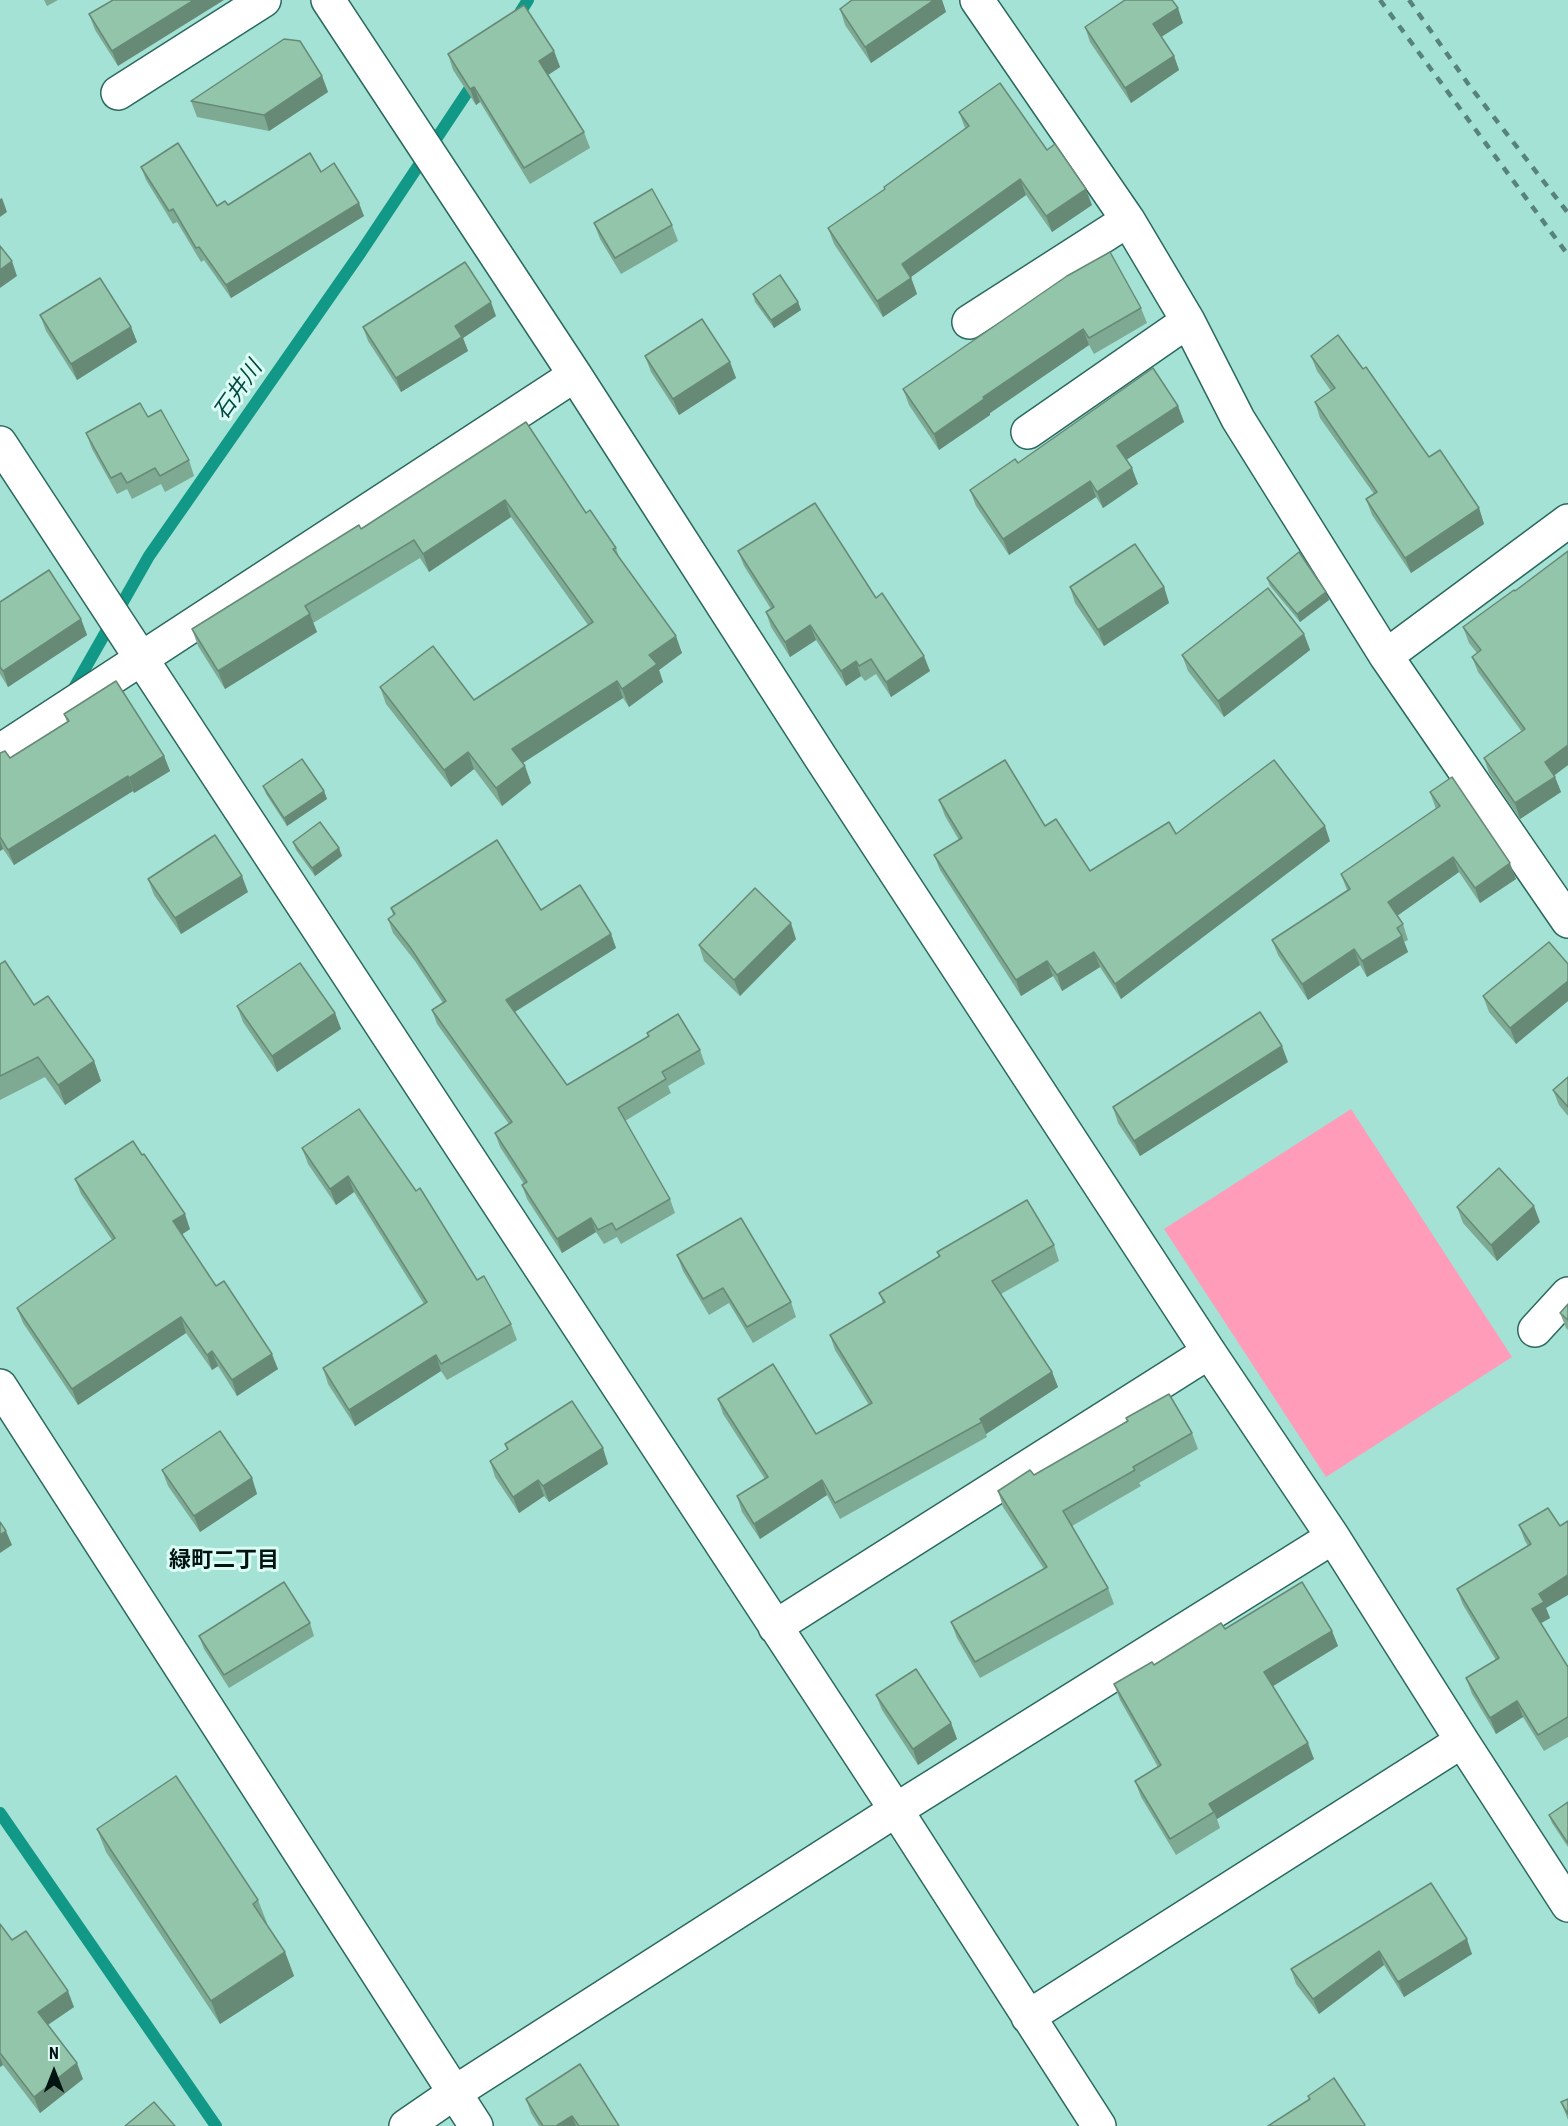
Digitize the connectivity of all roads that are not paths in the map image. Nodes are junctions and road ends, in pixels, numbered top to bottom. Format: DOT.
graph roads {
  1 [pos="264,0"];
  2 [pos="328,0"];
  3 [pos="977,0"];
  4 [pos="118,93"];
  5 [pos="1128,220"];
  6 [pos="1188,321"];
  7 [pos="969,322"];
  8 [pos="575,375"];
  9 [pos="1028,432"];
  10 [pos="0,443"];
  11 [pos="1568,521"];
  12 [pos="1386,656"];
  13 [pos="140,659"];
  14 [pos="0,751"];
  15 [pos="1562,899"];
  16 [pos="1568,1294"];
  17 [pos="1534,1330"];
  18 [pos="1209,1352"];
  19 [pos="0,1386"];
  20 [pos="1333,1537"];
  21 [pos="775,1627"];
  22 [pos="1462,1741"];
  23 [pos="896,1810"];
  24 [pos="1568,1905"];
  25 [pos="1028,2017"];
  26 [pos="454,2093"];
  27 [pos="406,2126"];
  28 [pos="476,2126"];
  29 [pos="1099,2126"];
  1 -- 4 [label="street"];
  2 -- 8 [label="street"];
  3 -- 5 [label="street"];
  5 -- 6 [label="street"];
  5 -- 7 [label="street"];
  6 -- 9 [label="street"];
  6 -- 12 [label="street"];
  8 -- 13 [label="street"];
  8 -- 18 [label="street"];
  10 -- 13 [label="street"];
  11 -- 12 [label="street"];
  12 -- 15 [label="street"];
  13 -- 14 [label="street"];
  13 -- 21 [label="street"];
  16 -- 17 [label="street"];
  18 -- 20 [label="street"];
  18 -- 21 [label="street"];
  19 -- 26 [label="street"];
  20 -- 22 [label="street"];
  20 -- 23 [label="street"];
  21 -- 23 [label="street"];
  22 -- 24 [label="street"];
  22 -- 25 [label="street"];
  23 -- 25 [label="street"];
  23 -- 26 [label="street"];
  25 -- 29 [label="street"];
  26 -- 27 [label="street"];
  26 -- 28 [label="street"];
}
